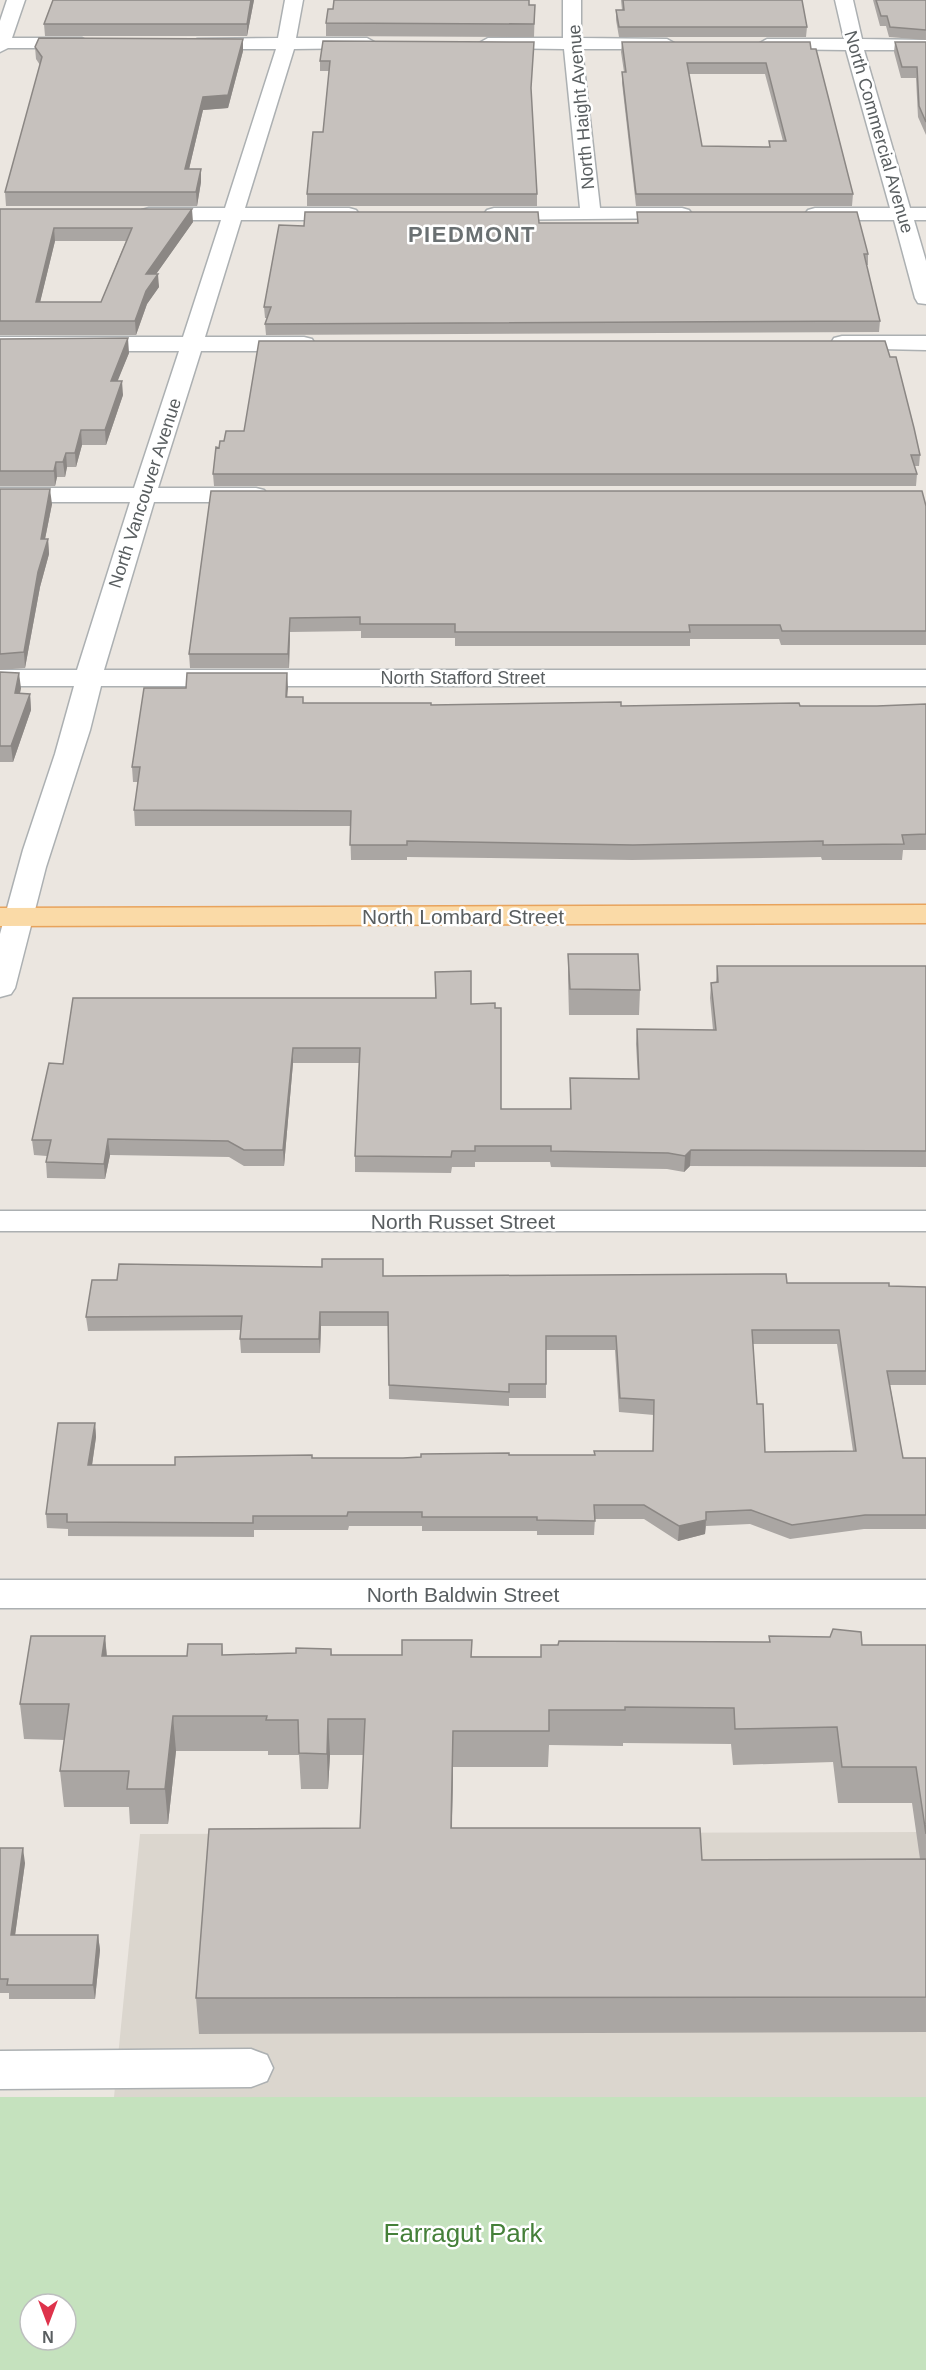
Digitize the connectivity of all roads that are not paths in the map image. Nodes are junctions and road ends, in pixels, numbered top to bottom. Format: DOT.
graph roads {
  1 [pos="16,0"];
  2 [pos="294,0"];
  3 [pos="572,0"];
  4 [pos="844,0"];
  5 [pos="390,43"];
  6 [pos="469,43"];
  7 [pos="572,43"];
  8 [pos="0,44"];
  9 [pos="105,44"];
  10 [pos="176,44"];
  11 [pos="286,44"];
  12 [pos="688,44"];
  13 [pos="746,44"];
  14 [pos="854,45"];
  15 [pos="926,45"];
  16 [pos="134,214"];
  17 [pos="234,214"];
  18 [pos="369,214"];
  19 [pos="474,214"];
  20 [pos="591,214"];
  21 [pos="707,214"];
  22 [pos="799,214"];
  23 [pos="902,214"];
  24 [pos="926,214"];
  25 [pos="926,298"];
  26 [pos="826,343"];
  27 [pos="926,343"];
  28 [pos="0,344"];
  29 [pos="192,344"];
  30 [pos="329,344"];
  31 [pos="0,495"];
  32 [pos="144,495"];
  33 [pos="281,495"];
  34 [pos="0,678"];
  35 [pos="90,678"];
  36 [pos="926,678"];
  37 [pos="926,914"];
  38 [pos="10,917"];
  39 [pos="0,988"];
  40 [pos="0,1221"];
  41 [pos="926,1221"];
  42 [pos="0,1594"];
  43 [pos="926,1594"];
  44 [pos="250,2068"];
  45 [pos="0,2070"];
  1 -- 8 [label="street"];
  2 -- 11 [label="street, North Vancouver Avenue"];
  3 -- 7 [label="street, North Haight Avenue"];
  4 -- 14 [label="street, North Commercial Avenue"];
  5 -- 11 [label="street"];
  6 -- 7 [label="street"];
  7 -- 12 [label="street"];
  7 -- 20 [label="street, North Haight Avenue"];
  8 -- 9 [label="street"];
  10 -- 11 [label="street"];
  11 -- 17 [label="street, North Vancouver Avenue"];
  13 -- 14 [label="street"];
  14 -- 15 [label="street"];
  14 -- 23 [label="street, North Commercial Avenue"];
  16 -- 17 [label="street"];
  17 -- 18 [label="street"];
  17 -- 29 [label="street, North Vancouver Avenue"];
  19 -- 20 [label="street"];
  20 -- 21 [label="street"];
  22 -- 23 [label="street"];
  23 -- 24 [label="street"];
  23 -- 25 [label="street, North Commercial Avenue"];
  26 -- 27 [label="street"];
  28 -- 29 [label="street"];
  29 -- 30 [label="street"];
  29 -- 32 [label="street, North Vancouver Avenue"];
  31 -- 32 [label="street"];
  32 -- 33 [label="street"];
  32 -- 35 [label="street, North Vancouver Avenue"];
  34 -- 35 [label="street, North Stafford Street"];
  35 -- 36 [label="street, North Stafford Street"];
  35 -- 38 [label="street, North Vancouver Avenue"];
  37 -- 38 [label="main road, North Lombard Street"];
  38 -- 39 [label="street, North Vancouver Avenue"];
  40 -- 41 [label="street, North Russet Street"];
  42 -- 43 [label="street, North Baldwin Street"];
  44 -- 45 [label="street"];
}
